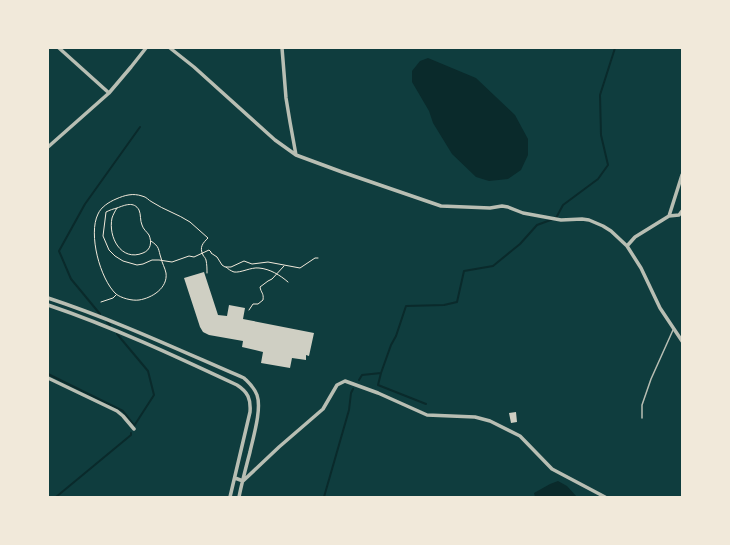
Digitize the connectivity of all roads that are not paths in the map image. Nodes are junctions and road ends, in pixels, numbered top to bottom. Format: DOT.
graph roads {
  1 [pos="59,48"];
  2 [pos="146,48"];
  3 [pos="170,48"];
  4 [pos="282,48"];
  5 [pos="108,93"];
  6 [pos="48,147"];
  7 [pos="296,155"];
  8 [pos="682,175"];
  9 [pos="682,211"];
  10 [pos="669,216"];
  11 [pos="627,246"];
  12 [pos="48,298"];
  13 [pos="48,305"];
  14 [pos="673,328"];
  15 [pos="682,341"];
  16 [pos="48,378"];
  17 [pos="642,418"];
  18 [pos="134,429"];
  19 [pos="235,478"];
  20 [pos="242,482"];
  21 [pos="230,497"];
  22 [pos="239,497"];
  23 [pos="604,497"];
  1 -- 5 [label="street"];
  2 -- 5 [label="street"];
  3 -- 7 [label="street"];
  4 -- 7 [label="street"];
  5 -- 6 [label="street"];
  7 -- 11 [label="street"];
  8 -- 10 [label="street"];
  9 -- 10 [label="street"];
  10 -- 11 [label="street"];
  11 -- 14 [label="street"];
  12 -- 20 [label="street"];
  13 -- 19 [label="street"];
  14 -- 15 [label="street"];
  14 -- 17 [label="lane"];
  16 -- 18 [label="street"];
  19 -- 20 [label="street"];
  19 -- 21 [label="street"];
  20 -- 22 [label="street"];
  20 -- 23 [label="street"];
}
